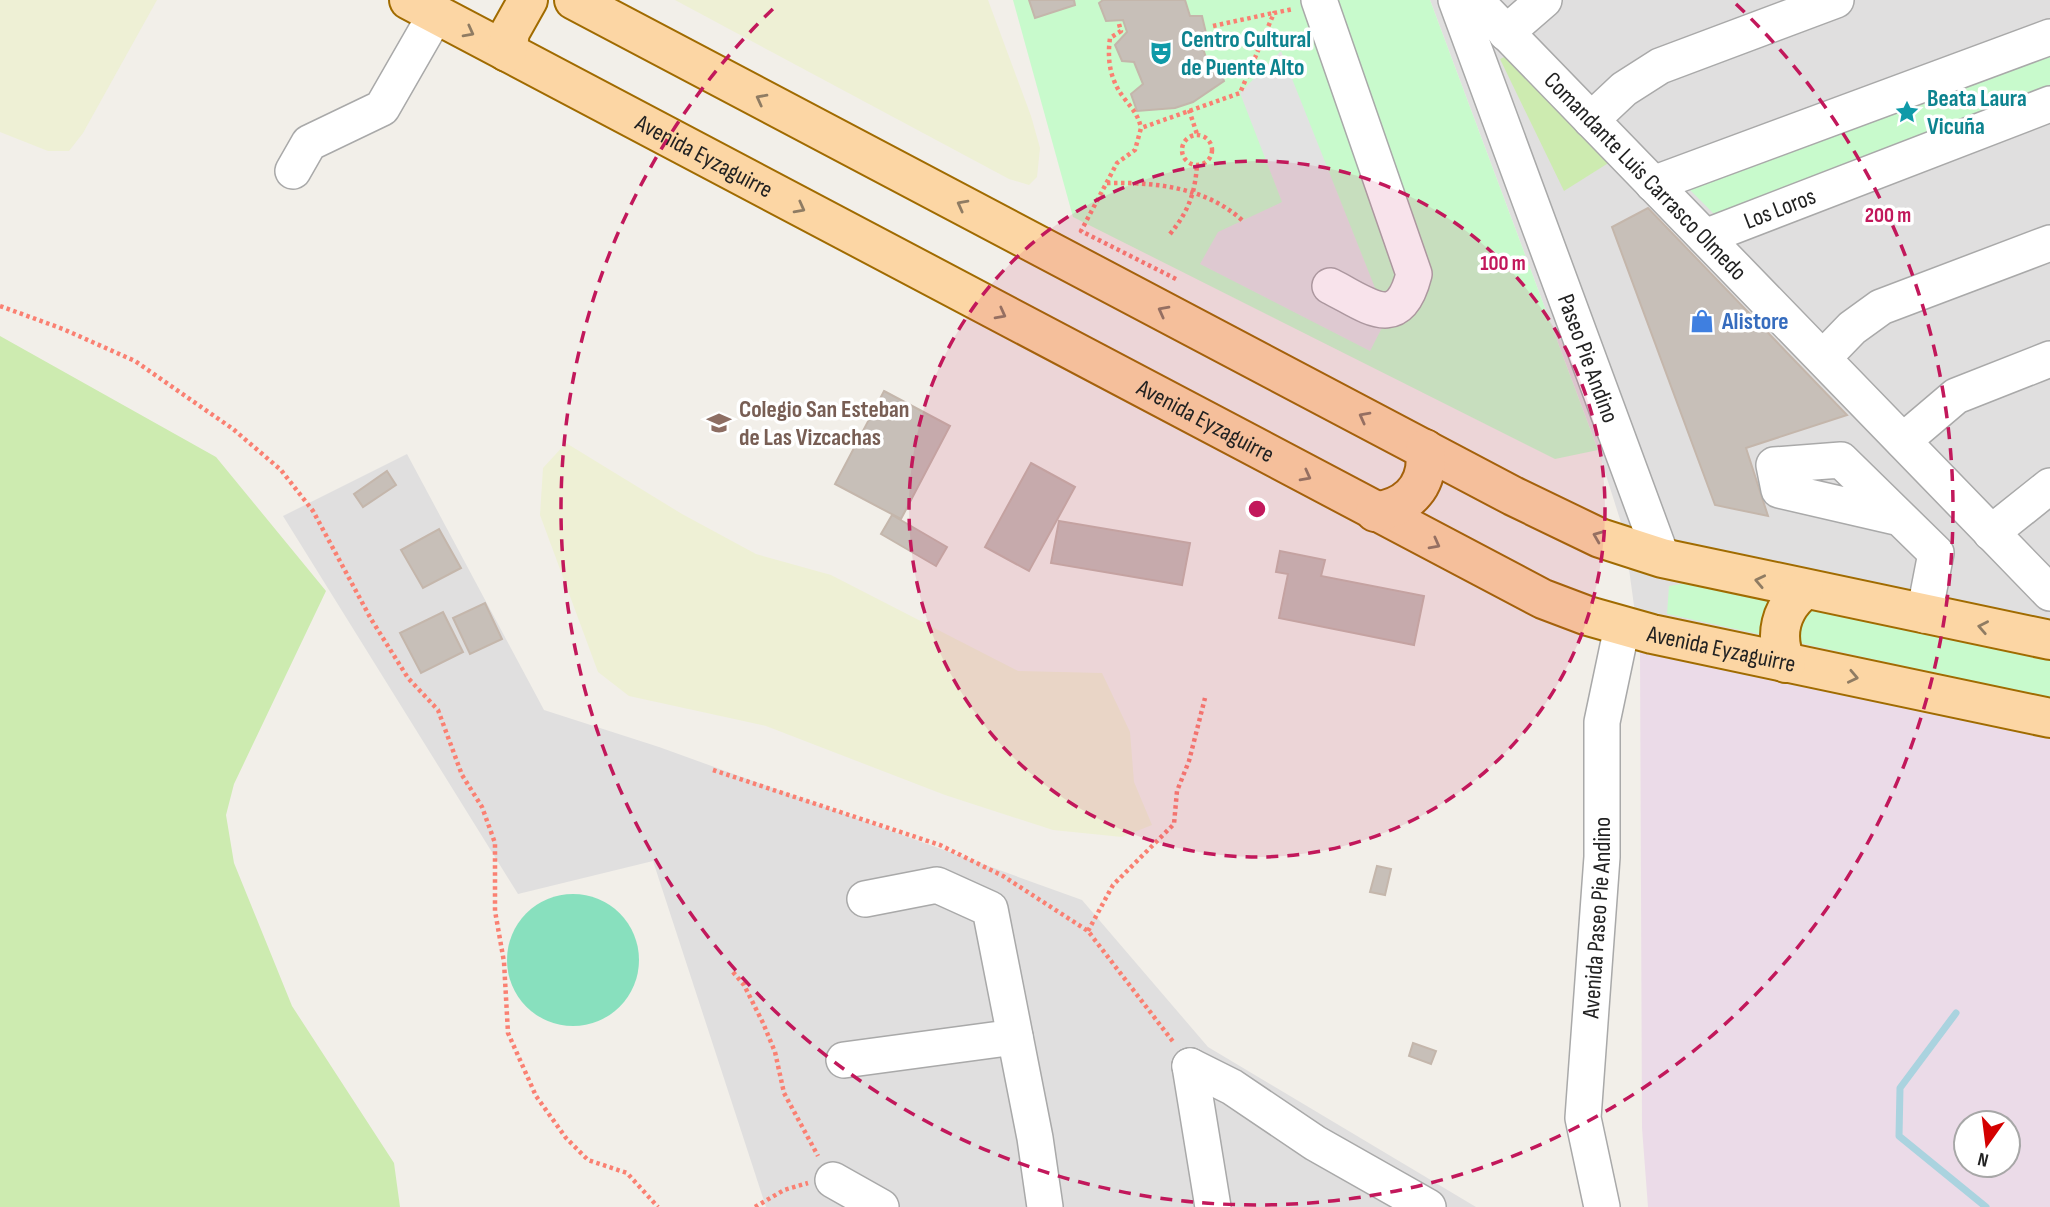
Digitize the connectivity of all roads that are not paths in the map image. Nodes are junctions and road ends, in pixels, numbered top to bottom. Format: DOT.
graph roads {
  1 [pos="528,0"];
  2 [pos="574,0"];
  3 [pos="1456,0"];
  4 [pos="1475,0"];
  5 [pos="1544,0"];
  6 [pos="1836,0"];
  7 [pos="1319,2"];
  8 [pos="423,7"];
  9 [pos="1506,33"];
  10 [pos="2050,37"];
  11 [pos="507,52"];
  12 [pos="2050,104"];
  13 [pos="1591,120"];
  14 [pos="293,171"];
  15 [pos="1653,184"];
  16 [pos="1705,237"];
  17 [pos="2050,243"];
  18 [pos="1330,286"];
  19 [pos="1822,358"];
  20 [pos="2050,359"];
  21 [pos="1894,432"];
  22 [pos="1425,449"];
  23 [pos="1841,460"];
  24 [pos="2050,486"];
  25 [pos="1375,512"];
  26 [pos="1900,518"];
  27 [pos="1991,533"];
  28 [pos="1662,558"];
  29 [pos="1804,590"];
  30 [pos="2050,593"];
  31 [pos="1924,615"];
  32 [pos="1622,626"];
  33 [pos="2042,634"];
  34 [pos="1786,663"];
  35 [pos="2050,718"];
  36 [pos="865,899"];
  37 [pos="1015,1037"];
  38 [pos="844,1059"];
  39 [pos="833,1180"];
  40 [pos="1379,1193"];
  41 [pos="881,1207"];
  42 [pos="1045,1207"];
  43 [pos="1213,1207"];
  44 [pos="1428,1207"];
  45 [pos="1602,1207"];
  1 -- 11 [label="main road"];
  22 -- 2 [label="main road, one-way"];
  3 -- 28 [label="street, Paseo Pie Andino"];
  4 -- 9 [label="street, Comandante Luis Carrasco Olmedo"];
  5 -- 9 [label="street"];
  6 -- 13 [label="street"];
  7 -- 18 [label="street"];
  8 -- 11 [label="main road, Avenida Eyzaguirre, one-way"];
  8 -- 14 [label="street"];
  9 -- 13 [label="street, Comandante Luis Carrasco Olmedo"];
  10 -- 15 [label="street"];
  11 -- 25 [label="main road, Avenida Eyzaguirre, one-way"];
  12 -- 16 [label="street, Los Loros"];
  13 -- 15 [label="street, Comandante Luis Carrasco Olmedo"];
  15 -- 16 [label="street, Comandante Luis Carrasco Olmedo"];
  16 -- 19 [label="street, Comandante Luis Carrasco Olmedo"];
  17 -- 19 [label="street"];
  19 -- 21 [label="street, Comandante Luis Carrasco Olmedo"];
  20 -- 21 [label="street"];
  21 -- 23 [label="street"];
  21 -- 27 [label="street, Comandante Luis Carrasco Olmedo"];
  22 -- 25 [label="main road"];
  28 -- 22 [label="main road, one-way"];
  23 -- 26 [label="street"];
  23 -- 26 [label="street"];
  24 -- 27 [label="street"];
  25 -- 32 [label="main road, Avenida Eyzaguirre, one-way"];
  26 -- 31 [label="street"];
  27 -- 30 [label="street, Comandante Luis Carrasco Olmedo"];
  29 -- 28 [label="main road, one-way"];
  29 -- 31 [label="main road"];
  29 -- 34 [label="main road"];
  33 -- 31 [label="main road, one-way"];
  32 -- 34 [label="main road, Avenida Eyzaguirre"];
  32 -- 45 [label="street, Avenida Paseo Pie Andino"];
  34 -- 35 [label="main road, Avenida Eyzaguirre, one-way"];
  36 -- 37 [label="street"];
  37 -- 38 [label="street"];
  37 -- 42 [label="street"];
  39 -- 41 [label="street"];
  40 -- 43 [label="street"];
  40 -- 44 [label="street"];
}
